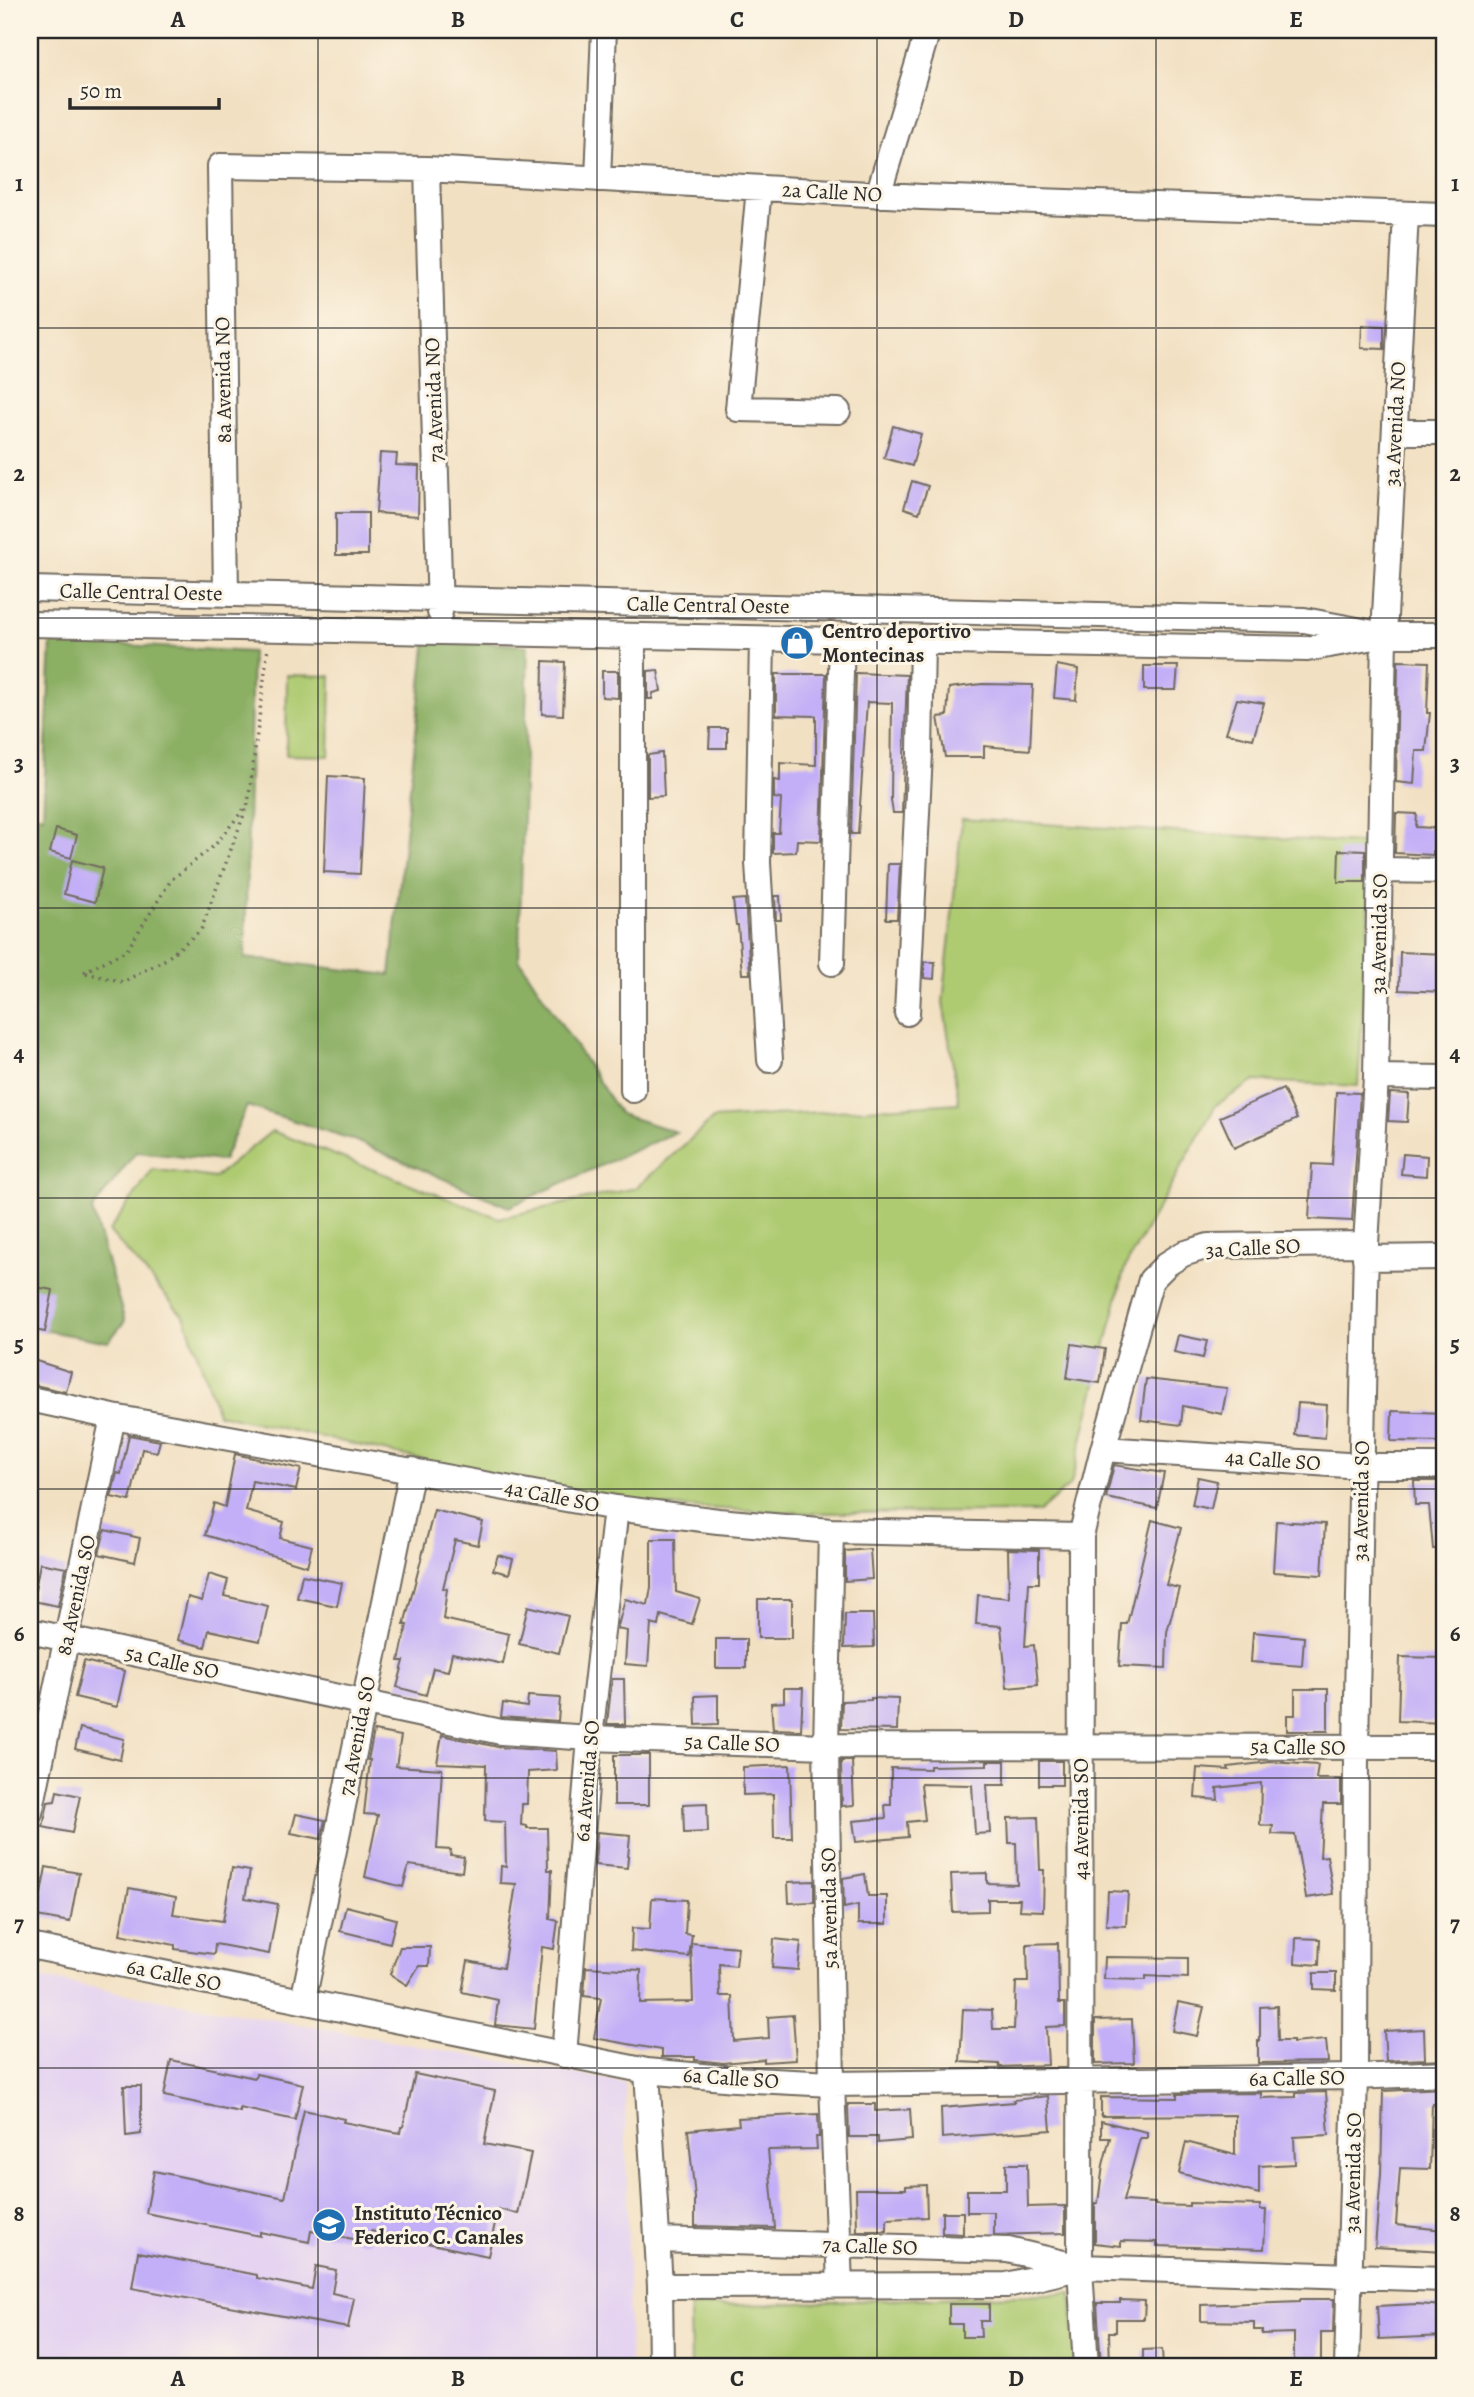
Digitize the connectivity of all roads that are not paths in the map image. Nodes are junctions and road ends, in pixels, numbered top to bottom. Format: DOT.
graph roads {
  1 [pos="604,30"];
  2 [pos="928,30"];
  3 [pos="220,166"];
  4 [pos="428,169"];
  5 [pos="598,179"];
  6 [pos="758,188"];
  7 [pos="878,195"];
  8 [pos="1406,214"];
  9 [pos="1444,215"];
  10 [pos="838,411"];
  11 [pos="1395,432"];
  12 [pos="1444,432"];
  13 [pos="30,589"];
  14 [pos="226,594"];
  15 [pos="440,599"];
  16 [pos="30,624"];
  17 [pos="439,632"];
  18 [pos="1384,635"];
  19 [pos="1444,635"];
  20 [pos="633,636"];
  21 [pos="762,639"];
  22 [pos="842,640"];
  23 [pos="922,642"];
  24 [pos="1381,870"];
  25 [pos="1444,871"];
  26 [pos="832,964"];
  27 [pos="907,1013"];
  28 [pos="770,1060"];
  29 [pos="1376,1077"];
  30 [pos="1444,1078"];
  31 [pos="633,1090"];
  32 [pos="1366,1251"];
  33 [pos="1444,1257"];
  34 [pos="1151,1280"];
  35 [pos="30,1399"];
  36 [pos="113,1417"];
  37 [pos="1103,1449"];
  38 [pos="1362,1466"];
  39 [pos="1444,1466"];
  40 [pos="412,1470"];
  41 [pos="616,1508"];
  42 [pos="831,1531"];
  43 [pos="1081,1536"];
  44 [pos="30,1631"];
  45 [pos="66,1639"];
  46 [pos="363,1703"];
  47 [pos="590,1738"];
  48 [pos="1081,1745"];
  49 [pos="826,1746"];
  50 [pos="1444,1747"];
  51 [pos="1356,1748"];
  52 [pos="30,1813"];
  53 [pos="30,1946"];
  54 [pos="303,2001"];
  55 [pos="564,2055"];
  56 [pos="647,2071"];
  57 [pos="1444,2073"];
  58 [pos="1355,2077"];
  59 [pos="1080,2082"];
  60 [pos="832,2084"];
  61 [pos="657,2240"];
  62 [pos="838,2245"];
  63 [pos="1080,2267"];
  64 [pos="1351,2277"];
  65 [pos="1444,2279"];
  66 [pos="660,2286"];
  67 [pos="840,2286"];
  68 [pos="661,2367"];
  69 [pos="1086,2367"];
  70 [pos="1347,2367"];
  1 -- 5 [label="street"];
  2 -- 7 [label="street"];
  3 -- 4 [label="street, 2a Calle NO"];
  3 -- 14 [label="street, 8a Avenida NO"];
  4 -- 5 [label="street, 2a Calle NO"];
  4 -- 15 [label="street, 7a Avenida NO"];
  5 -- 6 [label="street, 2a Calle NO"];
  6 -- 7 [label="street, 2a Calle NO"];
  6 -- 10 [label="street"];
  7 -- 8 [label="street, 2a Calle NO"];
  8 -- 9 [label="street, 2a Calle NO"];
  8 -- 11 [label="street, 3a Avenida NO"];
  11 -- 12 [label="street"];
  11 -- 18 [label="street, 3a Avenida NO"];
  13 -- 14 [label="street, Calle Central Oeste"];
  14 -- 15 [label="street, Calle Central Oeste"];
  15 -- 17 [label="street, 7a Avenida NO"];
  15 -- 18 [label="street, Calle Central Oeste"];
  16 -- 17 [label="street, Calle Central Oeste"];
  17 -- 20 [label="street, Calle Central Oeste"];
  18 -- 19 [label="street, Calle Central Oeste"];
  18 -- 23 [label="street, Calle Central Oeste"];
  18 -- 24 [label="street, 3a Avenida SO"];
  20 -- 21 [label="street, Calle Central Oeste"];
  20 -- 31 [label="street"];
  21 -- 22 [label="street, Calle Central Oeste"];
  21 -- 28 [label="street"];
  22 -- 23 [label="street, Calle Central Oeste"];
  22 -- 26 [label="street"];
  23 -- 27 [label="street"];
  24 -- 25 [label="street"];
  24 -- 29 [label="street, 3a Avenida SO"];
  29 -- 30 [label="street"];
  29 -- 32 [label="street, 3a Avenida SO"];
  32 -- 33 [label="street, 3a Calle SO"];
  32 -- 34 [label="street, 3a Calle SO"];
  32 -- 38 [label="street, 3a Avenida SO"];
  34 -- 37 [label="street, 4a Avenida SO"];
  35 -- 36 [label="street, 4a Calle SO"];
  36 -- 40 [label="street, 4a Calle SO"];
  36 -- 45 [label="street, 8a Avenida SO"];
  37 -- 38 [label="street, 4a Calle SO"];
  37 -- 43 [label="street, 4a Avenida SO"];
  38 -- 39 [label="street, 4a Calle SO"];
  38 -- 51 [label="street, 3a Avenida SO"];
  40 -- 41 [label="street, 4a Calle SO"];
  40 -- 46 [label="street, 7a Avenida SO"];
  41 -- 42 [label="street, 4a Calle SO"];
  41 -- 47 [label="street, 6a Avenida SO"];
  42 -- 43 [label="street, 4a Calle SO"];
  42 -- 49 [label="street, 5a Avenida SO"];
  43 -- 48 [label="street, 4a Avenida SO"];
  44 -- 45 [label="street, 5a Calle SO"];
  45 -- 46 [label="street, 5a Calle SO"];
  45 -- 52 [label="street, 8a Avenida SO"];
  46 -- 47 [label="street, 5a Calle SO"];
  46 -- 54 [label="street, 7a Avenida SO"];
  47 -- 49 [label="street, 5a Calle SO"];
  47 -- 55 [label="street, 6a Avenida SO"];
  48 -- 49 [label="street, 5a Calle SO"];
  48 -- 51 [label="street, 5a Calle SO"];
  48 -- 59 [label="street, 4a Avenida SO"];
  49 -- 60 [label="street, 5a Avenida SO"];
  50 -- 51 [label="street, 5a Calle SO"];
  51 -- 58 [label="street, 3a Avenida SO"];
  53 -- 54 [label="street, 6a Calle SO"];
  54 -- 55 [label="street, 6a Calle SO"];
  55 -- 56 [label="street, 6a Calle SO"];
  56 -- 60 [label="street, 6a Calle SO"];
  56 -- 61 [label="street"];
  57 -- 58 [label="street, 6a Calle SO"];
  58 -- 59 [label="street, 6a Calle SO"];
  58 -- 64 [label="street, 3a Avenida SO"];
  59 -- 60 [label="street, 6a Calle SO"];
  59 -- 63 [label="street, 4a Avenida SO"];
  60 -- 62 [label="street, 5a Avenida SO"];
  61 -- 62 [label="street, 7a Calle SO"];
  61 -- 66 [label="street"];
  62 -- 63 [label="street, 7a Calle SO"];
  62 -- 67 [label="street, 5a Avenida SO"];
  63 -- 64 [label="street, 7a Calle SO"];
  63 -- 67 [label="street, 7a Calle SO"];
  63 -- 69 [label="street, 4a Avenida SO"];
  64 -- 65 [label="street, 7a Calle SO"];
  64 -- 70 [label="street, 3a Avenida SO"];
  66 -- 67 [label="street, 7a Calle SO"];
  66 -- 68 [label="street"];
}
